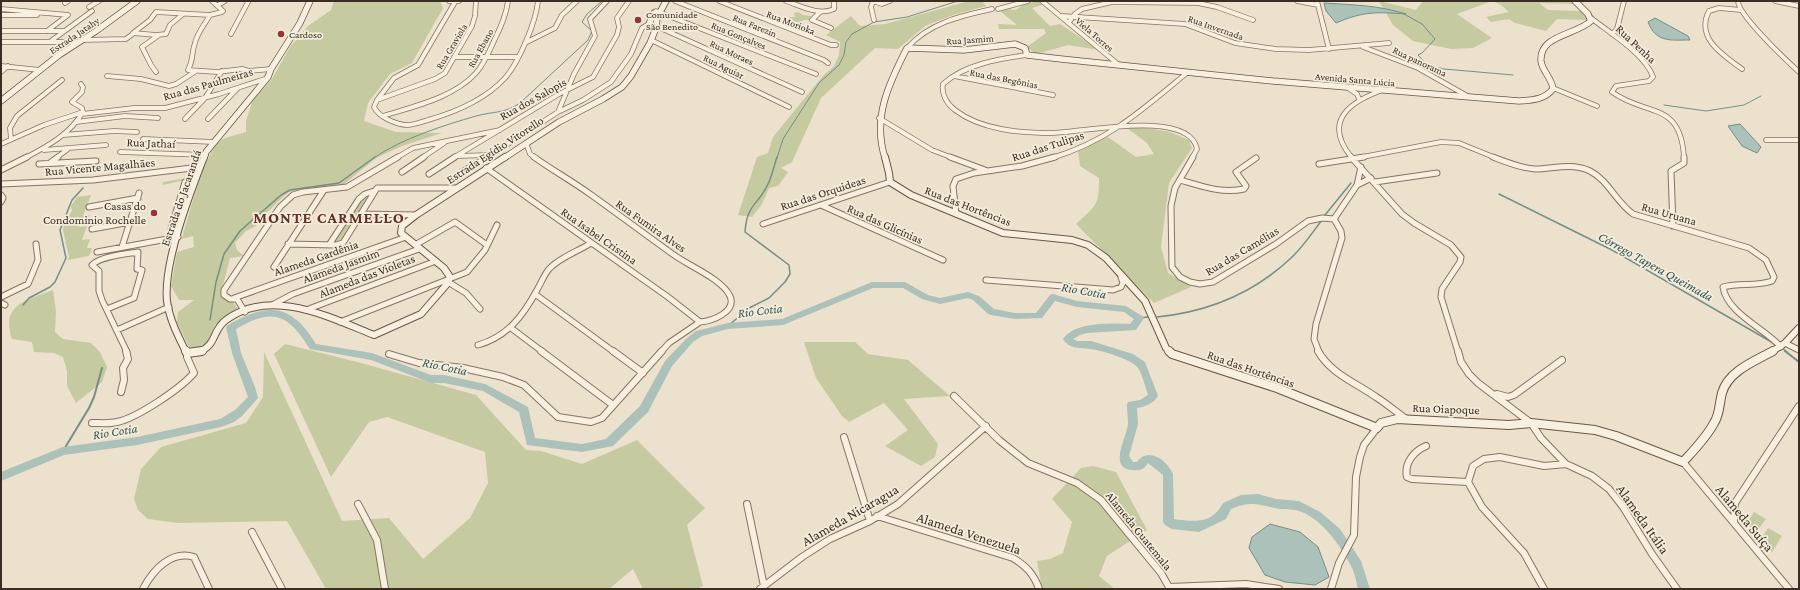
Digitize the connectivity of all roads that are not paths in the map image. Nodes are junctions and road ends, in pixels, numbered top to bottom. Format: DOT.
graph roads {
  1 [pos="99,1"];
  2 [pos="137,1"];
  3 [pos="212,1"];
  4 [pos="225,1"];
  5 [pos="310,1"];
  6 [pos="449,1"];
  7 [pos="457,1"];
  8 [pos="476,1"];
  9 [pos="508,1"];
  10 [pos="538,1"];
  11 [pos="577,1"];
  12 [pos="607,1"];
  13 [pos="629,1"];
  14 [pos="662,1"];
  15 [pos="666,1"];
  16 [pos="675,1"];
  17 [pos="718,1"];
  18 [pos="786,1"];
  19 [pos="834,1"];
  20 [pos="873,1"];
  21 [pos="890,1"];
  22 [pos="1028,1"];
  23 [pos="1042,1"];
  24 [pos="1297,1"];
  25 [pos="1576,1"];
  26 [pos="1624,1"];
  27 [pos="1738,1"];
  28 [pos="1775,1"];
  29 [pos="248,2"];
  30 [pos="1112,2"];
  31 [pos="1318,3"];
  32 [pos="218,4"];
  33 [pos="1799,6"];
  34 [pos="1,9"];
  35 [pos="26,10"];
  36 [pos="1741,10"];
  37 [pos="657,11"];
  38 [pos="820,12"];
  39 [pos="50,14"];
  40 [pos="183,14"];
  41 [pos="1,15"];
  42 [pos="18,15"];
  43 [pos="210,15"];
  44 [pos="1062,16"];
  45 [pos="1073,17"];
  46 [pos="1591,18"];
  47 [pos="874,20"];
  48 [pos="1253,20"];
  49 [pos="1069,22"];
  50 [pos="649,24"];
  51 [pos="656,25"];
  52 [pos="831,28"];
  53 [pos="1,31"];
  54 [pos="47,31"];
  55 [pos="64,31"];
  56 [pos="134,33"];
  57 [pos="231,34"];
  58 [pos="1612,34"];
  59 [pos="159,35"];
  60 [pos="81,41"];
  61 [pos="1,42"];
  62 [pos="50,42"];
  63 [pos="650,42"];
  64 [pos="525,43"];
  65 [pos="1389,43"];
  66 [pos="836,45"];
  67 [pos="1360,46"];
  68 [pos="907,48"];
  69 [pos="1329,49"];
  70 [pos="1027,54"];
  71 [pos="487,56"];
  72 [pos="455,57"];
  73 [pos="518,57"];
  74 [pos="828,63"];
  75 [pos="1118,65"];
  76 [pos="1,66"];
  77 [pos="8,66"];
  78 [pos="271,69"];
  79 [pos="1742,69"];
  80 [pos="40,70"];
  81 [pos="197,71"];
  82 [pos="222,71"];
  83 [pos="253,71"];
  84 [pos="1,72"];
  85 [pos="156,72"];
  86 [pos="1188,72"];
  87 [pos="1799,72"];
  88 [pos="816,74"];
  89 [pos="106,76"];
  90 [pos="953,76"];
  91 [pos="268,77"];
  92 [pos="62,80"];
  93 [pos="216,83"];
  94 [pos="81,84"];
  95 [pos="237,88"];
  96 [pos="1348,88"];
  97 [pos="1553,88"];
  98 [pos="1380,90"];
  99 [pos="384,91"];
  100 [pos="567,91"];
  101 [pos="802,92"];
  102 [pos="398,93"];
  103 [pos="1053,96"];
  104 [pos="205,98"];
  105 [pos="1470,98"];
  106 [pos="1359,99"];
  107 [pos="377,100"];
  108 [pos="1,101"];
  109 [pos="1597,106"];
  110 [pos="789,107"];
  111 [pos="558,112"];
  112 [pos="82,113"];
  113 [pos="383,116"];
  114 [pos="158,118"];
  115 [pos="879,118"];
  116 [pos="185,119"];
  117 [pos="208,119"];
  118 [pos="76,122"];
  119 [pos="1121,126"];
  120 [pos="1090,129"];
  121 [pos="500,130"];
  122 [pos="137,132"];
  123 [pos="63,135"];
  124 [pos="1101,138"];
  125 [pos="11,139"];
  126 [pos="143,139"];
  127 [pos="1766,140"];
  128 [pos="1799,140"];
  129 [pos="214,142"];
  130 [pos="444,142"];
  131 [pos="526,143"];
  132 [pos="1,144"];
  133 [pos="106,145"];
  134 [pos="69,148"];
  135 [pos="41,150"];
  136 [pos="120,152"];
  137 [pos="206,155"];
  138 [pos="490,155"];
  139 [pos="457,156"];
  140 [pos="1256,158"];
  141 [pos="1354,159"];
  142 [pos="96,161"];
  143 [pos="50,163"];
  144 [pos="39,164"];
  145 [pos="1319,164"];
  146 [pos="200,167"];
  147 [pos="1361,167"];
  148 [pos="486,168"];
  149 [pos="1,170"];
  150 [pos="986,171"];
  151 [pos="402,172"];
  152 [pos="462,172"];
  153 [pos="1437,173"];
  154 [pos="429,174"];
  155 [pos="1180,180"];
  156 [pos="1373,180"];
  157 [pos="185,182"];
  158 [pos="890,182"];
  159 [pos="1,184"];
  160 [pos="1357,185"];
  161 [pos="455,188"];
  162 [pos="324,190"];
  163 [pos="375,190"];
  164 [pos="1,195"];
  165 [pos="1,202"];
  166 [pos="956,204"];
  167 [pos="820,205"];
  168 [pos="90,207"];
  169 [pos="944,209"];
  170 [pos="362,214"];
  171 [pos="956,214"];
  172 [pos="416,215"];
  173 [pos="1334,220"];
  174 [pos="130,222"];
  175 [pos="762,224"];
  176 [pos="497,225"];
  177 [pos="1673,226"];
  178 [pos="92,229"];
  179 [pos="178,237"];
  180 [pos="406,237"];
  181 [pos="168,239"];
  182 [pos="591,243"];
  183 [pos="36,244"];
  184 [pos="288,244"];
  185 [pos="329,245"];
  186 [pos="487,245"];
  187 [pos="122,247"];
  188 [pos="417,247"];
  189 [pos="97,252"];
  190 [pos="942,260"];
  191 [pos="436,261"];
  192 [pos="274,267"];
  193 [pos="1121,277"];
  194 [pos="449,280"];
  195 [pos="986,280"];
  196 [pos="535,294"];
  197 [pos="1,297"];
  198 [pos="234,298"];
  199 [pos="271,305"];
  200 [pos="169,307"];
  201 [pos="107,309"];
  202 [pos="480,309"];
  203 [pos="306,310"];
  204 [pos="245,312"];
  205 [pos="339,322"];
  206 [pos="700,322"];
  207 [pos="511,328"];
  208 [pos="1799,328"];
  209 [pos="117,330"];
  210 [pos="478,345"];
  211 [pos="1782,346"];
  212 [pos="1799,350"];
  213 [pos="389,354"];
  214 [pos="187,357"];
  215 [pos="1562,360"];
  216 [pos="643,373"];
  217 [pos="1489,390"];
  218 [pos="121,392"];
  219 [pos="954,396"];
  220 [pos="613,405"];
  221 [pos="1799,406"];
  222 [pos="1409,420"];
  223 [pos="92,423"];
  224 [pos="1531,423"];
  225 [pos="986,426"];
  226 [pos="1377,428"];
  227 [pos="844,437"];
  228 [pos="1426,446"];
  229 [pos="1683,462"];
  230 [pos="1566,464"];
  231 [pos="1468,482"];
  232 [pos="358,504"];
  233 [pos="747,504"];
  234 [pos="878,516"];
  235 [pos="870,521"];
  236 [pos="1734,523"];
  237 [pos="252,532"];
  238 [pos="762,587"];
  239 [pos="1169,588"];
  240 [pos="143,589"];
  241 [pos="209,589"];
  242 [pos="282,589"];
  243 [pos="385,589"];
  244 [pos="1039,589"];
  245 [pos="1279,589"];
  246 [pos="1331,589"];
  247 [pos="1544,589"];
  248 [pos="1677,589"];
  249 [pos="1789,589"];
  1 -- 55 [label="street"];
  2 -- 60 [label="street, Estrada Jatahy"];
  3 -- 32 [label="street"];
  4 -- 32 [label="street"];
  5 -- 78 [label="street, Estrada do Jacarandá"];
  6 -- 7 [label="street"];
  7 -- 99 [label="street"];
  8 -- 72 [label="street, Rua Graviola"];
  9 -- 71 [label="street, Rua Ebano"];
  10 -- 64 [label="street"];
  11 -- 64 [label="street"];
  12 -- 100 [label="street"];
  13 -- 100 [label="street, Rua dos Salopis"];
  14 -- 37 [label="street"];
  15 -- 37 [label="street"];
  16 -- 74 [label="street, Rua Farezin"];
  17 -- 66 [label="street, Rua Morioka"];
  18 -- 38 [label="street"];
  19 -- 38 [label="street"];
  20 -- 21 [label="street"];
  20 -- 47 [label="street"];
  22 -- 68 [label="street"];
  23 -- 44 [label="street, Viela Torres"];
  24 -- 31 [label="street"];
  25 -- 46 [label="street"];
  26 -- 58 [label="street"];
  27 -- 36 [label="street"];
  28 -- 33 [label="street"];
  29 -- 57 [label="street"];
  30 -- 45 [label="street"];
  30 -- 48 [label="street"];
  31 -- 69 [label="street"];
  32 -- 43 [label="street"];
  34 -- 35 [label="street"];
  35 -- 39 [label="street"];
  35 -- 42 [label="street"];
  36 -- 79 [label="street"];
  36 -- 87 [label="street"];
  37 -- 50 [label="street"];
  37 -- 51 [label="street, Estrada Egídio Vitorello"];
  37 -- 88 [label="street, Rua Gonçalves"];
  38 -- 52 [label="street"];
  39 -- 42 [label="street"];
  39 -- 54 [label="street"];
  40 -- 43 [label="street"];
  40 -- 56 [label="street"];
  40 -- 59 [label="street"];
  41 -- 42 [label="street"];
  43 -- 81 [label="street"];
  44 -- 45 [label="street, Rua Invernada"];
  44 -- 49 [label="street, Viela Torres"];
  45 -- 49 [label="street"];
  45 -- 69 [label="street, Rua Invernada"];
  46 -- 58 [label="street, Rua Penha"];
  46 -- 97 [label="street"];
  49 -- 75 [label="street, Viela Torres"];
  50 -- 51 [label="street"];
  50 -- 111 [label="street"];
  51 -- 63 [label="street, Estrada Egídio Vitorello"];
  51 -- 101 [label="street, Rua Moraes"];
  53 -- 54 [label="street"];
  54 -- 55 [label="street"];
  55 -- 62 [label="street"];
  56 -- 59 [label="street"];
  56 -- 60 [label="street"];
  58 -- 177 [label="street, Rua Penha"];
  59 -- 85 [label="street"];
  60 -- 62 [label="street"];
  60 -- 80 [label="street, Estrada Jatahy"];
  61 -- 62 [label="street"];
  63 -- 110 [label="street, Rua Aguiar"];
  63 -- 131 [label="street, Estrada Egídio Vitorello"];
  64 -- 73 [label="street"];
  65 -- 67 [label="street, Rua Invernada"];
  67 -- 69 [label="street, Rua Invernada"];
  67 -- 105 [label="street, Rua panorama"];
  68 -- 70 [label="street, Rua Jasmim"];
  68 -- 115 [label="street"];
  70 -- 75 [label="street, Avenida Santa Lúcia"];
  70 -- 90 [label="street"];
  71 -- 72 [label="street"];
  71 -- 73 [label="street"];
  71 -- 113 [label="street, Rua Ebano"];
  72 -- 102 [label="street, Rua Graviola"];
  73 -- 113 [label="street"];
  75 -- 86 [label="street, Avenida Santa Lúcia"];
  76 -- 77 [label="street"];
  77 -- 80 [label="street"];
  77 -- 84 [label="street"];
  78 -- 83 [label="street"];
  78 -- 91 [label="street, Estrada do Jacarandá"];
  80 -- 108 [label="street, Estrada Jatahy"];
  81 -- 82 [label="street"];
  81 -- 89 [label="street"];
  82 -- 83 [label="street"];
  82 -- 93 [label="street"];
  83 -- 93 [label="street"];
  86 -- 96 [label="street, Avenida Santa Lúcia"];
  86 -- 119 [label="street, Rua das Tulipas"];
  90 -- 103 [label="street, Rua das Begônias"];
  90 -- 120 [label="street, Rua das Camélias"];
  91 -- 95 [label="street, Rua das Paulmeiras"];
  91 -- 129 [label="street, Estrada do Jacarandá"];
  92 -- 125 [label="street"];
  93 -- 104 [label="street"];
  94 -- 112 [label="street"];
  95 -- 104 [label="street, Rua das Paulmeiras"];
  95 -- 117 [label="street"];
  96 -- 98 [label="street, Avenida Santa Lúcia"];
  96 -- 106 [label="street"];
  97 -- 105 [label="street, Avenida Santa Lúcia"];
  97 -- 109 [label="street"];
  98 -- 105 [label="street, Avenida Santa Lúcia"];
  98 -- 106 [label="street"];
  99 -- 102 [label="street"];
  99 -- 107 [label="street"];
  100 -- 111 [label="street"];
  100 -- 121 [label="street, Rua dos Salopis"];
  102 -- 107 [label="street, Rua Graviola"];
  104 -- 112 [label="street, Rua das Paulmeiras"];
  104 -- 116 [label="street"];
  106 -- 141 [label="street"];
  107 -- 113 [label="street"];
  111 -- 138 [label="street"];
  112 -- 118 [label="street"];
  112 -- 125 [label="street, Rua das Paulmeiras"];
  114 -- 118 [label="street"];
  115 -- 150 [label="street"];
  115 -- 158 [label="street"];
  118 -- 123 [label="street"];
  119 -- 120 [label="street, Rua das Camélias"];
  119 -- 124 [label="street, Rua das Tulipas"];
  119 -- 155 [label="street, Rua das Camélias"];
  120 -- 124 [label="street, Rua das Tulipas"];
  121 -- 130 [label="street"];
  121 -- 139 [label="street, Rua dos Salopis"];
  122 -- 123 [label="street"];
  123 -- 135 [label="street"];
  124 -- 150 [label="street, Rua das Tulipas"];
  125 -- 132 [label="street, Rua das Paulmeiras"];
  126 -- 129 [label="street"];
  127 -- 128 [label="street"];
  129 -- 137 [label="street, Estrada do Jacarandá"];
  130 -- 151 [label="street"];
  130 -- 162 [label="street"];
  131 -- 148 [label="street, Estrada Egídio Vitorello"];
  131 -- 206 [label="street, Rua Fumira Alves"];
  133 -- 134 [label="street"];
  134 -- 135 [label="street"];
  134 -- 143 [label="street"];
  135 -- 149 [label="street"];
  136 -- 137 [label="street, Rua Jathaí"];
  137 -- 146 [label="street, Estrada do Jacarandá"];
  138 -- 139 [label="street"];
  138 -- 152 [label="street"];
  139 -- 154 [label="street, Rua dos Salopis"];
  140 -- 155 [label="street"];
  141 -- 145 [label="street, Rua Uruana"];
  141 -- 147 [label="street"];
  141 -- 177 [label="street, Rua Uruana"];
  142 -- 143 [label="street"];
  143 -- 144 [label="street"];
  146 -- 159 [label="street, Rua Vicente Magalhães"];
  146 -- 179 [label="street, Estrada do Jacarandá"];
  147 -- 156 [label="street"];
  147 -- 160 [label="street"];
  148 -- 161 [label="street, Estrada Egídio Vitorello"];
  148 -- 182 [label="street, Rua Isabel Cristina"];
  150 -- 166 [label="street, Rua das Tulipas"];
  153 -- 156 [label="street"];
  155 -- 173 [label="street, Rua das Camélias"];
  156 -- 160 [label="street"];
  156 -- 217 [label="street, Alameda Itália"];
  157 -- 181 [label="street"];
  158 -- 167 [label="street, Rua das Orquideas"];
  158 -- 169 [label="street, Rua das Hortências"];
  160 -- 173 [label="street"];
  161 -- 163 [label="street"];
  161 -- 172 [label="street, Estrada Egídio Vitorello"];
  162 -- 184 [label="street"];
  162 -- 198 [label="street"];
  163 -- 170 [label="street"];
  163 -- 185 [label="street"];
  164 -- 165 [label="street"];
  166 -- 169 [label="street"];
  166 -- 171 [label="street, Rua das Tulipas"];
  167 -- 175 [label="street, Rua das Orquideas"];
  167 -- 190 [label="street, Rua das Glicínias"];
  168 -- 174 [label="street"];
  169 -- 171 [label="street, Rua das Hortências"];
  170 -- 172 [label="street"];
  170 -- 185 [label="street"];
  171 -- 193 [label="street, Rua das Hortências"];
  172 -- 180 [label="street, Estrada Egídio Vitorello"];
  173 -- 222 [label="street"];
  174 -- 178 [label="street"];
  174 -- 187 [label="street"];
  176 -- 186 [label="street"];
  177 -- 211 [label="street, Rua Uruana"];
  179 -- 181 [label="street"];
  179 -- 200 [label="street, Estrada do Jacarandá"];
  180 -- 188 [label="street"];
  180 -- 198 [label="street, Alameda Gardênia"];
  181 -- 187 [label="street"];
  182 -- 196 [label="street"];
  182 -- 206 [label="street, Rua Isabel Cristina"];
  183 -- 197 [label="street"];
  184 -- 185 [label="street"];
  184 -- 192 [label="street"];
  186 -- 188 [label="street, Alameda Jasmim"];
  186 -- 194 [label="street"];
  187 -- 189 [label="street"];
  188 -- 191 [label="street"];
  188 -- 199 [label="street, Alameda Jasmim"];
  191 -- 194 [label="street"];
  191 -- 203 [label="street, Alameda das Violetas"];
  193 -- 195 [label="street"];
  193 -- 226 [label="street, Rua das Hortências"];
  194 -- 202 [label="street"];
  194 -- 205 [label="street"];
  194 -- 205 [label="street"];
  196 -- 207 [label="street"];
  196 -- 216 [label="street"];
  198 -- 204 [label="street"];
  199 -- 203 [label="street"];
  199 -- 204 [label="street"];
  200 -- 204 [label="street, Estrada do Jacarandá"];
  200 -- 209 [label="street"];
  201 -- 201 [label="street"];
  201 -- 209 [label="street"];
  203 -- 205 [label="street"];
  206 -- 216 [label="street"];
  207 -- 210 [label="street"];
  207 -- 220 [label="street"];
  208 -- 211 [label="street"];
  209 -- 218 [label="street"];
  211 -- 212 [label="street"];
  211 -- 229 [label="street"];
  213 -- 220 [label="street"];
  214 -- 223 [label="street"];
  215 -- 217 [label="street"];
  216 -- 220 [label="street"];
  217 -- 224 [label="street, Alameda Itália"];
  219 -- 225 [label="street, Alameda Guatemala"];
  221 -- 236 [label="street"];
  222 -- 224 [label="street, Rua Oiapoque"];
  222 -- 226 [label="street, Rua Oiapoque"];
  224 -- 229 [label="street, Rua Oiapoque"];
  224 -- 230 [label="street, Alameda Itália"];
  225 -- 234 [label="street, Alameda Nicaragua"];
  225 -- 239 [label="street, Alameda Guatemala"];
  226 -- 246 [label="street, Rua Oiapoque"];
  227 -- 235 [label="street"];
  228 -- 231 [label="street"];
  229 -- 236 [label="street, Alameda Suíça"];
  230 -- 231 [label="street"];
  230 -- 248 [label="street, Alameda Itália"];
  231 -- 247 [label="street"];
  232 -- 243 [label="street"];
  233 -- 238 [label="street"];
  234 -- 235 [label="street, Alameda Nicaragua"];
  234 -- 244 [label="street, Alameda Venezuela"];
  235 -- 238 [label="street, Alameda Nicaragua"];
  236 -- 249 [label="street, Alameda Suíça"];
  237 -- 242 [label="street"];
  239 -- 245 [label="street"];
  240 -- 241 [label="street"];
}
